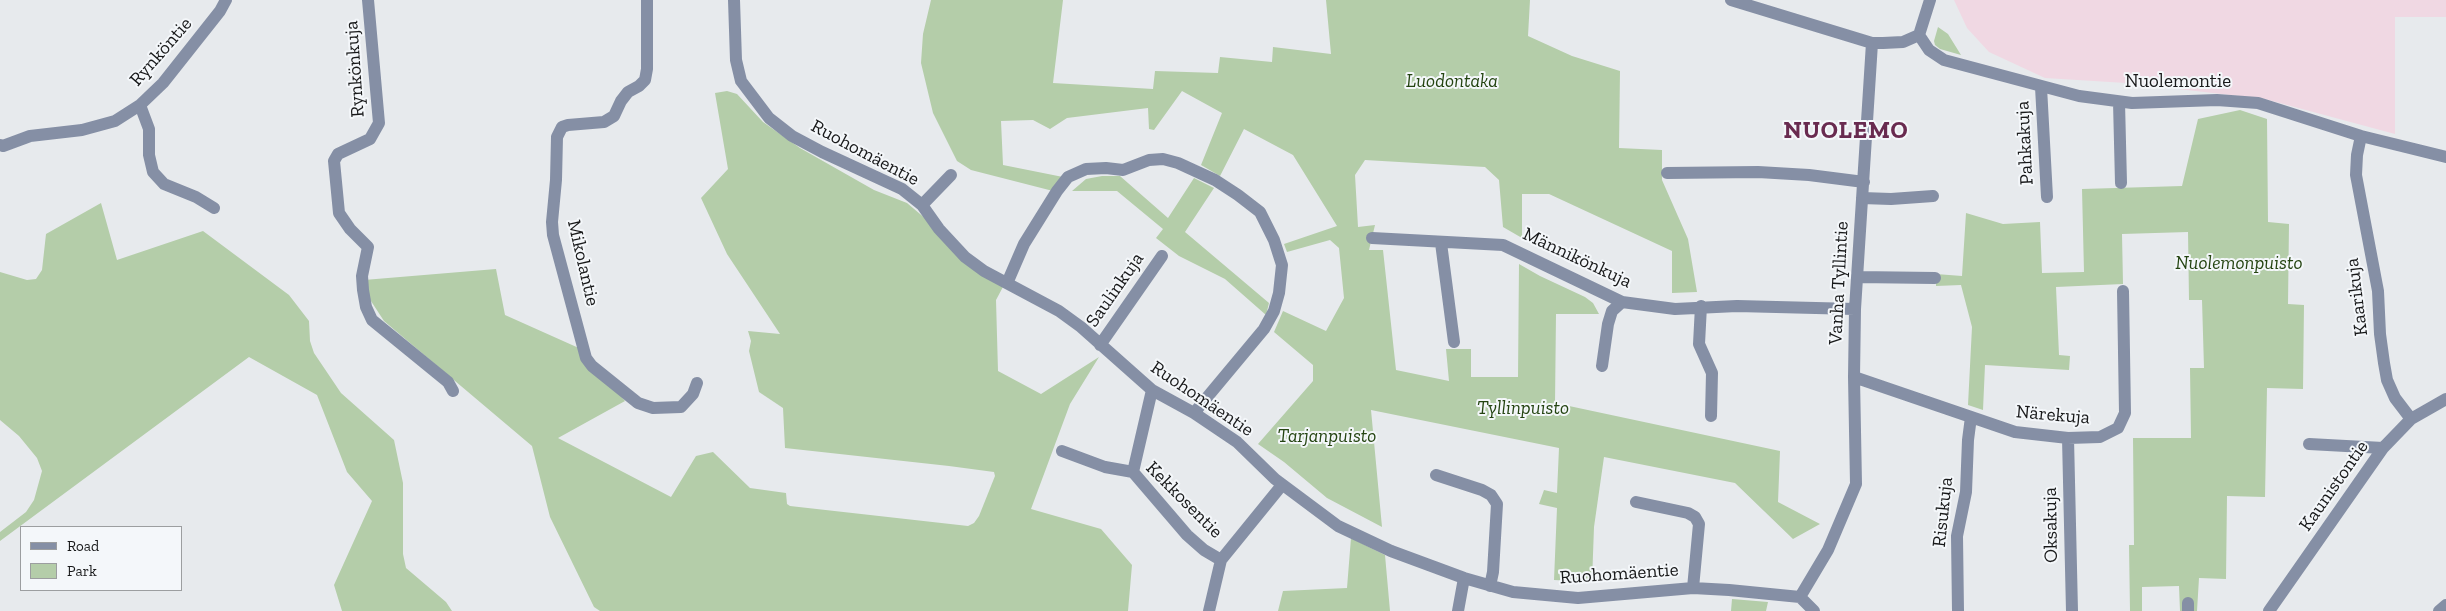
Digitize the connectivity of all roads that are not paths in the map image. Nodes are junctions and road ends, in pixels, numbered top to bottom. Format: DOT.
graph roads {
  1 [pos="226,0"];
  2 [pos="368,0"];
  3 [pos="647,0"];
  4 [pos="734,0"];
  5 [pos="1730,0"];
  6 [pos="1930,0"];
  7 [pos="1919,35"];
  8 [pos="1872,42"];
  9 [pos="2041,87"];
  10 [pos="2119,102"];
  11 [pos="140,105"];
  12 [pos="2361,136"];
  13 [pos="1,147"];
  14 [pos="2446,158"];
  15 [pos="1667,173"];
  16 [pos="951,175"];
  17 [pos="1864,182"];
  18 [pos="2121,183"];
  19 [pos="1933,196"];
  20 [pos="2047,197"];
  21 [pos="1862,198"];
  22 [pos="922,205"];
  23 [pos="214,208"];
  24 [pos="1372,238"];
  25 [pos="1441,243"];
  26 [pos="1162,256"];
  27 [pos="1857,277"];
  28 [pos="1935,278"];
  29 [pos="1008,282"];
  30 [pos="2123,291"];
  31 [pos="1622,302"];
  32 [pos="1701,306"];
  33 [pos="1855,309"];
  34 [pos="1454,342"];
  35 [pos="1100,345"];
  36 [pos="1602,366"];
  37 [pos="1854,378"];
  38 [pos="696,383"];
  39 [pos="1152,390"];
  40 [pos="453,391"];
  41 [pos="2446,399"];
  42 [pos="1194,413"];
  43 [pos="1710,416"];
  44 [pos="1971,417"];
  45 [pos="2411,418"];
  46 [pos="2068,438"];
  47 [pos="2309,444"];
  48 [pos="2383,448"];
  49 [pos="1062,451"];
  50 [pos="1133,472"];
  51 [pos="1436,475"];
  52 [pos="1282,485"];
  53 [pos="1636,502"];
  54 [pos="1221,560"];
  55 [pos="1464,578"];
  56 [pos="1490,586"];
  57 [pos="1693,588"];
  58 [pos="1800,597"];
  59 [pos="2446,605"];
  60 [pos="1209,611"];
  61 [pos="1458,611"];
  62 [pos="1814,611"];
  63 [pos="1958,611"];
  64 [pos="2072,611"];
  65 [pos="2269,611"];
  66 [pos="2439,611"];
  1 -- 11 [label="street, Rynköntie"];
  2 -- 40 [label="street, Rynkönkuja"];
  3 -- 38 [label="street, Mikolantie"];
  4 -- 22 [label="street, Ruohomäentie"];
  5 -- 8 [label="street"];
  6 -- 7 [label="street"];
  7 -- 8 [label="street"];
  7 -- 9 [label="street, Nuolemontie"];
  8 -- 17 [label="street, Vanha Tyllintie"];
  9 -- 10 [label="street, Nuolemontie"];
  9 -- 20 [label="street, Pahkakuja"];
  10 -- 12 [label="street, Nuolemontie"];
  10 -- 18 [label="street"];
  11 -- 13 [label="street, Rynköntie"];
  11 -- 23 [label="street"];
  12 -- 14 [label="street, Nuolemontie"];
  12 -- 45 [label="street, Kaarikuja"];
  15 -- 17 [label="street"];
  16 -- 22 [label="street"];
  17 -- 21 [label="street, Vanha Tyllintie"];
  19 -- 21 [label="street"];
  21 -- 27 [label="street, Vanha Tyllintie"];
  22 -- 29 [label="street, Ruohomäentie"];
  24 -- 25 [label="street, Männikönkuja"];
  25 -- 31 [label="street, Männikönkuja"];
  25 -- 34 [label="street"];
  26 -- 35 [label="street, Saulinkuja"];
  27 -- 28 [label="street"];
  27 -- 33 [label="street, Vanha Tyllintie"];
  29 -- 35 [label="street, Ruohomäentie"];
  29 -- 42 [label="street"];
  30 -- 46 [label="street, Närekuja"];
  31 -- 32 [label="street, Männikönkuja"];
  31 -- 36 [label="street"];
  32 -- 33 [label="street, Männikönkuja"];
  32 -- 43 [label="street"];
  33 -- 37 [label="street, Vanha Tyllintie"];
  35 -- 39 [label="street, Ruohomäentie"];
  37 -- 44 [label="street, Närekuja"];
  37 -- 58 [label="street, Vanha Tyllintie"];
  39 -- 42 [label="street, Ruohomäentie"];
  39 -- 50 [label="street"];
  41 -- 45 [label="street, Kaunistontie"];
  42 -- 52 [label="street, Ruohomäentie"];
  44 -- 46 [label="street, Närekuja"];
  44 -- 63 [label="street, Risukuja"];
  45 -- 48 [label="street, Kaunistontie"];
  46 -- 64 [label="street, Oksakuja"];
  47 -- 48 [label="street"];
  48 -- 65 [label="street, Kaunistontie"];
  49 -- 50 [label="street, Kekkosentie"];
  50 -- 54 [label="street, Kekkosentie"];
  51 -- 56 [label="street"];
  52 -- 54 [label="street"];
  52 -- 55 [label="street, Ruohomäentie"];
  53 -- 57 [label="street"];
  54 -- 60 [label="street"];
  55 -- 56 [label="street, Ruohomäentie"];
  55 -- 61 [label="street"];
  56 -- 57 [label="street, Ruohomäentie"];
  57 -- 58 [label="street, Ruohomäentie"];
  58 -- 62 [label="street"];
  59 -- 66 [label="street"];
}
